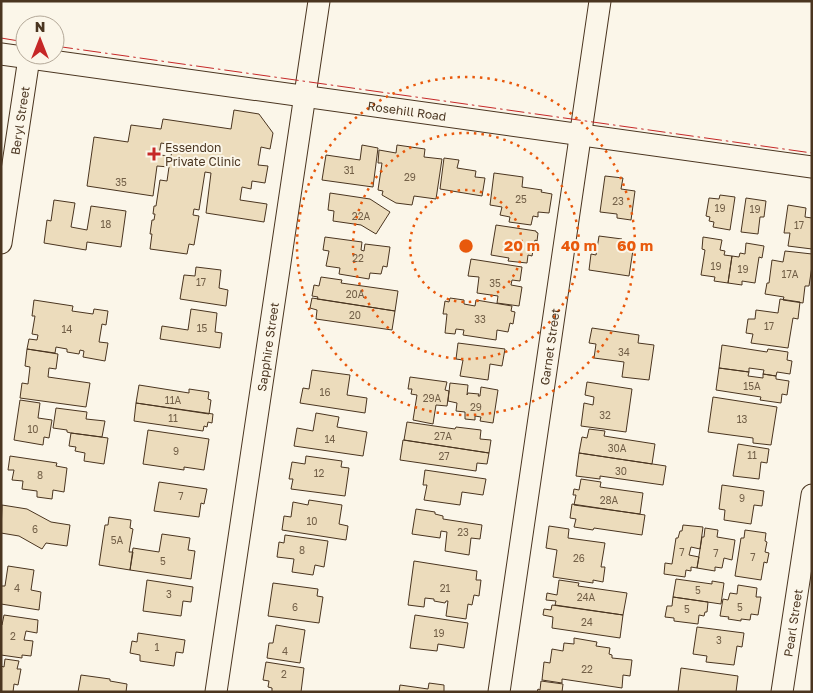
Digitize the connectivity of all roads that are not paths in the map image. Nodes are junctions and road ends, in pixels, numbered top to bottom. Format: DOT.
graph roads {
  1 [pos="319,1"];
  2 [pos="600,1"];
  3 [pos="1,54"];
  4 [pos="15,56"];
  5 [pos="65,63"];
  6 [pos="28,65"];
  7 [pos="305,96"];
  8 [pos="580,134"];
  9 [pos="812,167"];
  10 [pos="1,243"];
  11 [pos="812,495"];
  12 [pos="216,692"];
  13 [pos="499,692"];
  14 [pos="782,692"];
  1 -- 7 [label="street, Sapphire Street"];
  2 -- 8 [label="street, Garnet Street"];
  3 -- 4 [label="street, Rosehill Road"];
  5 -- 7 [label="street, Rosehill Road"];
  6 -- 10 [label="street, Beryl Street"];
  7 -- 8 [label="street, Rosehill Road"];
  7 -- 12 [label="street, Sapphire Street"];
  8 -- 9 [label="street, Rosehill Road"];
  8 -- 13 [label="street, Garnet Street"];
  11 -- 14 [label="street, Pearl Street"];
}
